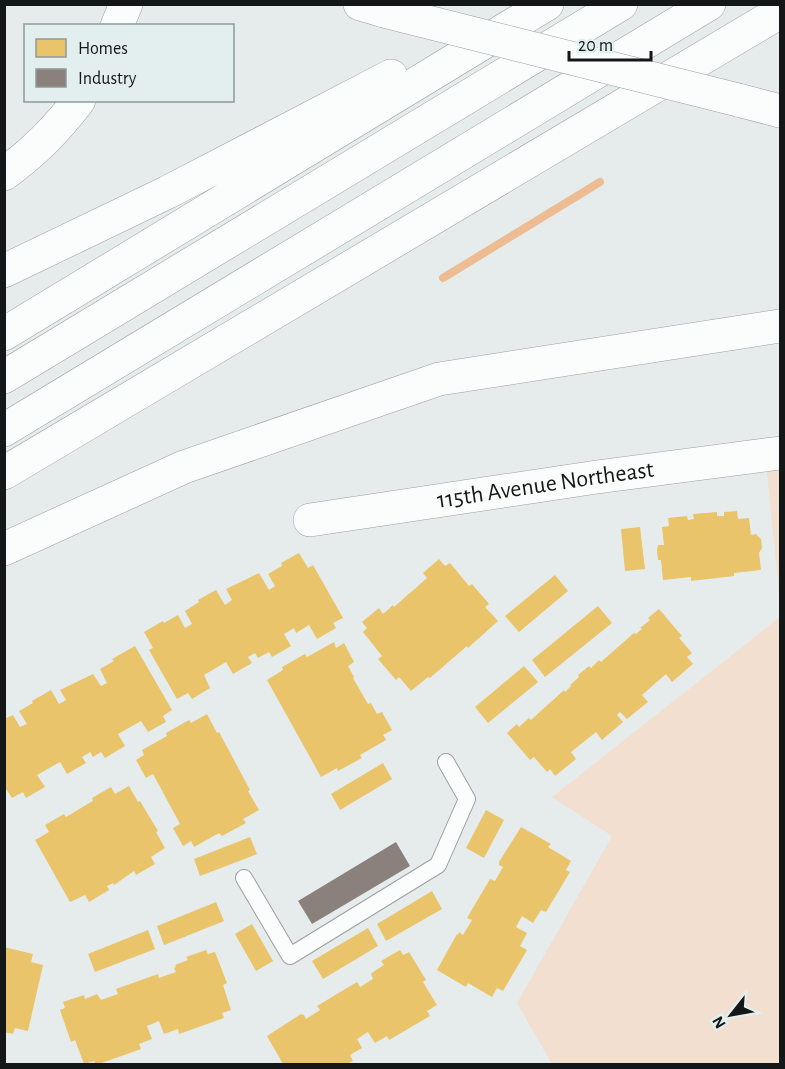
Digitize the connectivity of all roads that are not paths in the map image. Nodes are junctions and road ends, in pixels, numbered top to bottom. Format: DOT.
graph roads {
  1 [pos="126,4"];
  2 [pos="528,4"];
  3 [pos="547,4"];
  4 [pos="621,4"];
  5 [pos="709,4"];
  6 [pos="372,8"];
  7 [pos="780,12"];
  8 [pos="118,24"];
  9 [pos="76,102"];
  10 [pos="780,111"];
  11 [pos="4,174"];
  12 [pos="4,271"];
  13 [pos="780,326"];
  14 [pos="4,334"];
  15 [pos="4,377"];
  16 [pos="4,430"];
  17 [pos="780,453"];
  18 [pos="4,473"];
  19 [pos="310,520"];
  20 [pos="4,549"];
  21 [pos="446,762"];
  22 [pos="244,878"];
  1 -- 8 [label="main road"];
  2 -- 12 [label="main road"];
  3 -- 14 [label="main road"];
  4 -- 15 [label="main road"];
  5 -- 16 [label="main road"];
  6 -- 10 [label="main road, bridge"];
  7 -- 18 [label="main road"];
  9 -- 11 [label="main road"];
  13 -- 20 [label="main road"];
  17 -- 19 [label="main road, 115th Avenue Northeast"];
  21 -- 22 [label="lane"];
}
